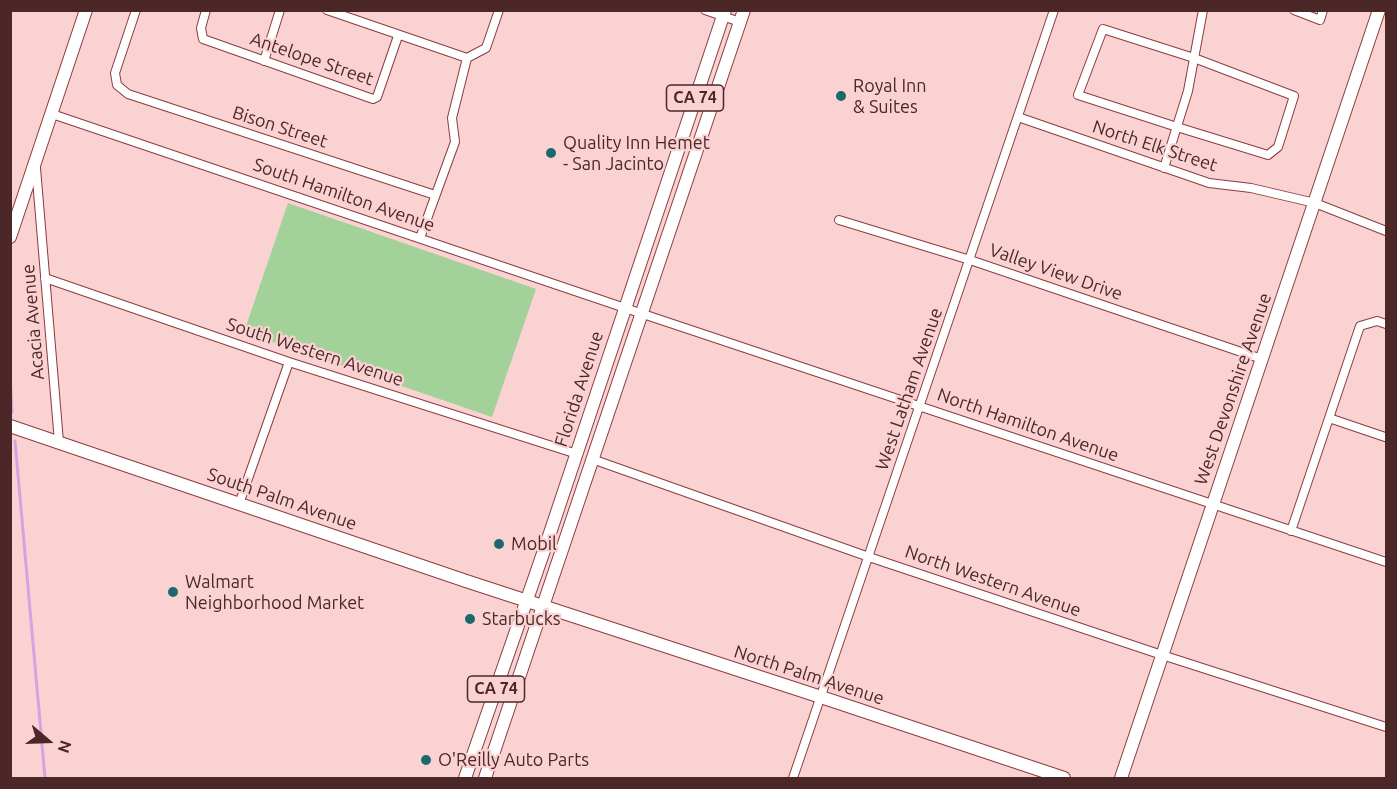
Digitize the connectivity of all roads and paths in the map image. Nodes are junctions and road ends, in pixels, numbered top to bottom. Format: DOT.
graph roads {
  1 [pos="86,10"];
  2 [pos="136,10"];
  3 [pos="206,10"];
  4 [pos="280,10"];
  5 [pos="327,10"];
  6 [pos="499,10"];
  7 [pos="705,10"];
  8 [pos="1054,10"];
  9 [pos="1203,10"];
  10 [pos="1294,10"];
  11 [pos="1323,10"];
  12 [pos="1379,10"];
  13 [pos="724,13"];
  14 [pos="742,16"];
  15 [pos="398,36"];
  16 [pos="467,58"];
  17 [pos="1194,58"];
  18 [pos="264,61"];
  19 [pos="52,114"];
  20 [pos="1018,117"];
  21 [pos="1177,127"];
  22 [pos="35,163"];
  23 [pos="1164,168"];
  24 [pos="435,195"];
  25 [pos="1315,203"];
  26 [pos="839,220"];
  27 [pos="1386,231"];
  28 [pos="10,237"];
  29 [pos="420,238"];
  30 [pos="970,261"];
  31 [pos="45,278"];
  32 [pos="625,308"];
  33 [pos="641,313"];
  34 [pos="1386,324"];
  35 [pos="1262,359"];
  36 [pos="289,362"];
  37 [pos="921,406"];
  38 [pos="1329,418"];
  39 [pos="13,427"];
  40 [pos="1385,437"];
  41 [pos="59,442"];
  42 [pos="577,454"];
  43 [pos="592,459"];
  44 [pos="238,504"];
  45 [pos="1213,504"];
  46 [pos="1291,531"];
  47 [pos="870,557"];
  48 [pos="1386,562"];
  49 [pos="526,601"];
  50 [pos="542,606"];
  51 [pos="1162,655"];
  52 [pos="821,697"];
  53 [pos="1386,727"];
  54 [pos="465,778"];
  55 [pos="485,778"];
  56 [pos="793,778"];
  57 [pos="1064,778"];
  58 [pos="1120,778"];
  1 -- 19 [label="street"];
  2 -- 24 [label="street, Bison Street"];
  3 -- 18 [label="street, Antelope Street"];
  4 -- 18 [label="street"];
  5 -- 15 [label="street"];
  6 -- 16 [label="street"];
  7 -- 13 [label="street"];
  8 -- 20 [label="street, West Latham Avenue"];
  9 -- 17 [label="street"];
  10 -- 11 [label="street"];
  12 -- 25 [label="street, West Devonshire Avenue"];
  13 -- 14 [label="street"];
  13 -- 32 [label="street, Florida Avenue / CA 74"];
  14 -- 33 [label="street, Florida Avenue"];
  15 -- 16 [label="street"];
  15 -- 18 [label="street, Antelope Street"];
  16 -- 24 [label="street"];
  17 -- 21 [label="street"];
  17 -- 21 [label="street"];
  17 -- 21 [label="street"];
  19 -- 22 [label="street"];
  19 -- 29 [label="street, South Hamilton Avenue"];
  20 -- 23 [label="street, North Elk Street"];
  20 -- 30 [label="street, West Latham Avenue"];
  21 -- 23 [label="street"];
  22 -- 28 [label="street"];
  22 -- 31 [label="street, Acacia Avenue"];
  23 -- 25 [label="street, North Elk Street"];
  24 -- 29 [label="street"];
  25 -- 27 [label="street, North Elk Street"];
  25 -- 35 [label="street, West Devonshire Avenue"];
  26 -- 30 [label="street, Valley View Drive"];
  29 -- 32 [label="street, South Hamilton Avenue"];
  30 -- 35 [label="street, Valley View Drive"];
  30 -- 37 [label="street, West Latham Avenue"];
  31 -- 36 [label="street, South Western Avenue"];
  31 -- 41 [label="street, Acacia Avenue"];
  32 -- 33 [label="street, North Hamilton Avenue"];
  32 -- 42 [label="street, Florida Avenue / CA 74"];
  33 -- 37 [label="street, North Hamilton Avenue"];
  33 -- 43 [label="street, Florida Avenue"];
  34 -- 38 [label="street"];
  35 -- 45 [label="street, West Devonshire Avenue"];
  36 -- 42 [label="street, South Western Avenue"];
  36 -- 44 [label="street"];
  37 -- 45 [label="street, North Hamilton Avenue"];
  37 -- 47 [label="street, West Latham Avenue"];
  38 -- 40 [label="street"];
  38 -- 46 [label="street"];
  39 -- 41 [label="street, South Palm Avenue"];
  41 -- 44 [label="street, South Palm Avenue"];
  42 -- 49 [label="street, Florida Avenue / CA 74"];
  43 -- 47 [label="street, North Western Avenue"];
  43 -- 50 [label="street, Florida Avenue"];
  44 -- 49 [label="street, South Palm Avenue"];
  45 -- 46 [label="street, North Hamilton Avenue"];
  45 -- 51 [label="street, West Devonshire Avenue"];
  46 -- 48 [label="street, North Hamilton Avenue"];
  47 -- 51 [label="street, North Western Avenue"];
  47 -- 52 [label="street, West Latham Avenue"];
  49 -- 50 [label="street, South Palm Avenue"];
  49 -- 54 [label="street, Florida Avenue / CA 74"];
  50 -- 52 [label="street, North Palm Avenue"];
  50 -- 55 [label="street, Florida Avenue"];
  51 -- 53 [label="street, North Western Avenue"];
  51 -- 58 [label="street, West Devonshire Avenue"];
  52 -- 56 [label="street, West Latham Avenue"];
  52 -- 57 [label="street, North Palm Avenue"];
}
